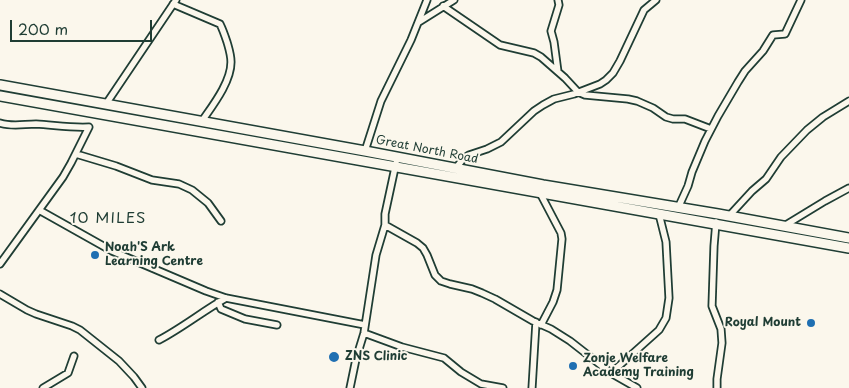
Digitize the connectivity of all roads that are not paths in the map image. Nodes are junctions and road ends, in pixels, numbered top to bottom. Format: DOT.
graph roads {
  1 [pos="427,0"];
  2 [pos="454,0"];
  3 [pos="558,0"];
  4 [pos="656,0"];
  5 [pos="801,0"];
  6 [pos="175,2"];
  7 [pos="444,6"];
  8 [pos="419,22"];
  9 [pos="558,72"];
  10 [pos="0,86"];
  11 [pos="578,92"];
  12 [pos="0,96"];
  13 [pos="849,101"];
  14 [pos="106,104"];
  15 [pos="202,121"];
  16 [pos="0,123"];
  17 [pos="711,129"];
  18 [pos="365,150"];
  19 [pos="76,154"];
  20 [pos="398,156"];
  21 [pos="396,167"];
  22 [pos="456,168"];
  23 [pos="849,188"];
  24 [pos="540,193"];
  25 [pos="678,208"];
  26 [pos="39,210"];
  27 [pos="659,214"];
  28 [pos="718,214"];
  29 [pos="728,216"];
  30 [pos="221,220"];
  31 [pos="716,224"];
  32 [pos="385,225"];
  33 [pos="784,226"];
  34 [pos="849,238"];
  35 [pos="849,248"];
  36 [pos="0,264"];
  37 [pos="0,294"];
  38 [pos="226,298"];
  39 [pos="218,302"];
  40 [pos="539,323"];
  41 [pos="277,325"];
  42 [pos="365,325"];
  43 [pos="364,333"];
  44 [pos="159,340"];
  45 [pos="74,356"];
  46 [pos="611,373"];
  47 [pos="353,387"];
  48 [pos="43,388"];
  49 [pos="142,388"];
  50 [pos="503,388"];
  51 [pos="532,388"];
  52 [pos="637,388"];
  53 [pos="717,388"];
  1 -- 8 [label="street"];
  2 -- 7 [label="street"];
  3 -- 9 [label="street"];
  4 -- 11 [label="street"];
  5 -- 17 [label="street"];
  6 -- 14 [label="street"];
  6 -- 15 [label="street"];
  7 -- 8 [label="street"];
  7 -- 9 [label="street"];
  8 -- 18 [label="street"];
  9 -- 11 [label="street"];
  10 -- 14 [label="highway, Great North Road"];
  11 -- 17 [label="street"];
  11 -- 22 [label="street"];
  12 -- 21 [label="highway, Great North Road"];
  13 -- 29 [label="street"];
  14 -- 15 [label="highway, Great North Road"];
  15 -- 18 [label="highway, Great North Road"];
  16 -- 19 [label="street"];
  17 -- 25 [label="street"];
  18 -- 20 [label="highway, Great North Road"];
  19 -- 26 [label="street"];
  19 -- 30 [label="street"];
  20 -- 21 [label="street"];
  20 -- 22 [label="highway, Great North Road"];
  21 -- 24 [label="highway, Great North Road"];
  21 -- 32 [label="street"];
  22 -- 25 [label="highway, Great North Road"];
  23 -- 33 [label="street"];
  24 -- 27 [label="highway, Great North Road"];
  24 -- 40 [label="street"];
  25 -- 28 [label="highway, Great North Road"];
  26 -- 36 [label="street"];
  26 -- 38 [label="street"];
  27 -- 31 [label="highway, Great North Road"];
  27 -- 46 [label="street"];
  28 -- 29 [label="highway, Great North Road"];
  28 -- 31 [label="street"];
  29 -- 33 [label="highway, Great North Road"];
  31 -- 35 [label="highway, Great North Road"];
  31 -- 53 [label="street"];
  32 -- 40 [label="street"];
  32 -- 42 [label="street"];
  33 -- 34 [label="highway, Great North Road"];
  37 -- 49 [label="street"];
  38 -- 39 [label="street"];
  38 -- 42 [label="street"];
  39 -- 41 [label="street"];
  39 -- 44 [label="street"];
  40 -- 46 [label="street"];
  40 -- 51 [label="street"];
  42 -- 43 [label="street"];
  43 -- 47 [label="street"];
  43 -- 50 [label="street"];
  45 -- 48 [label="street"];
  46 -- 52 [label="street"];
}
